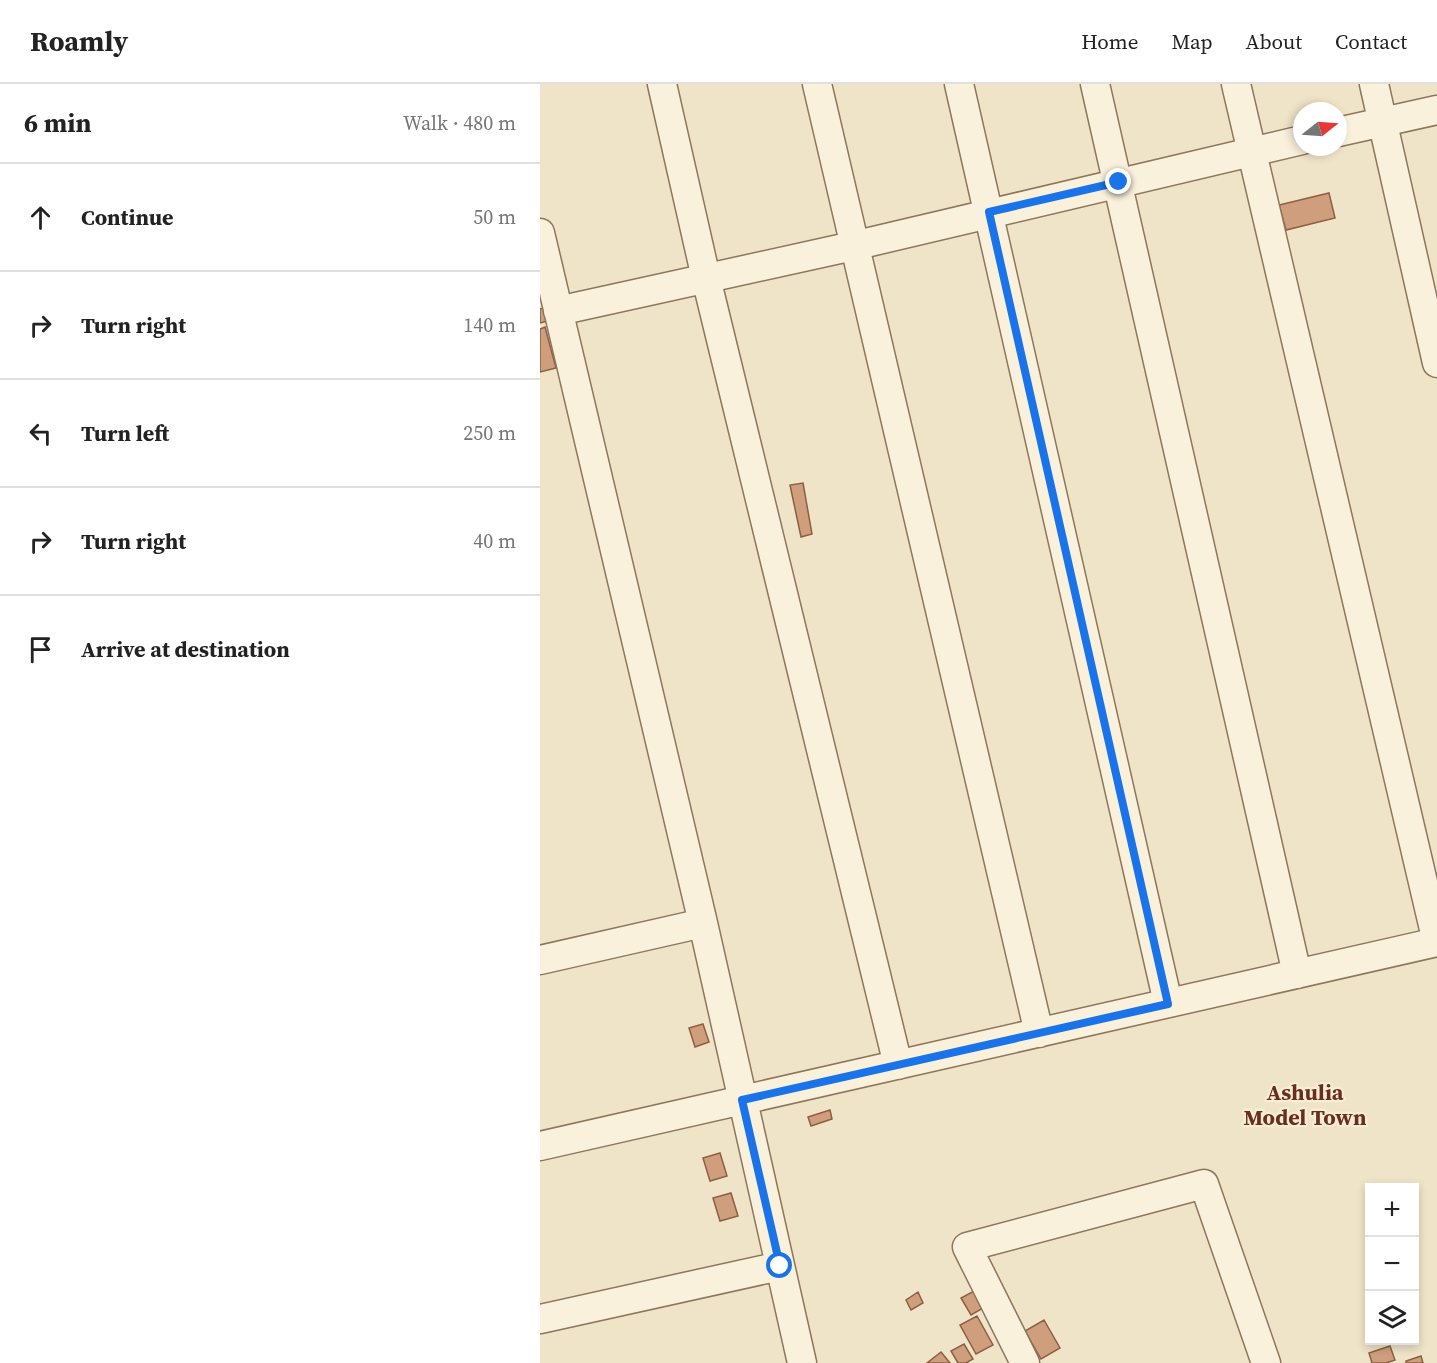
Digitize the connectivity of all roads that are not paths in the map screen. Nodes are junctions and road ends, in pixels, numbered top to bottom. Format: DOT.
graph roads {
  1 [pos="662,84"];
  2 [pos="817,84"];
  3 [pos="959,84"];
  4 [pos="1095,84"];
  5 [pos="1236,84"];
  6 [pos="1374,84"];
  7 [pos="1437,111"];
  8 [pos="1382,122"];
  9 [pos="1347,130"];
  10 [pos="1293,142"];
  11 [pos="1251,151"];
  12 [pos="1119,182"];
  13 [pos="989,212"];
  14 [pos="540,233"];
  15 [pos="853,246"];
  16 [pos="706,278"];
  17 [pos="558,311"];
  18 [pos="1437,363"];
  19 [pos="702,923"];
  20 [pos="1437,942"];
  21 [pos="541,955"];
  22 [pos="1297,974"];
  23 [pos="1168,1004"];
  24 [pos="1039,1033"];
  25 [pos="898,1065"];
  26 [pos="742,1100"];
  27 [pos="540,1146"];
  28 [pos="780,1266"];
  29 [pos="540,1319"];
  30 [pos="802,1363"];
  31 [pos="1025,1363"];
  32 [pos="1266,1363"];
  1 -- 16 [label="street"];
  2 -- 15 [label="street"];
  3 -- 13 [label="street"];
  4 -- 12 [label="street"];
  5 -- 11 [label="street"];
  6 -- 8 [label="street"];
  7 -- 8 [label="street"];
  8 -- 9 [label="street"];
  8 -- 18 [label="street"];
  10 -- 11 [label="street"];
  11 -- 12 [label="street"];
  11 -- 20 [label="street"];
  12 -- 13 [label="street"];
  12 -- 22 [label="street"];
  13 -- 15 [label="street"];
  13 -- 23 [label="street"];
  14 -- 17 [label="street"];
  15 -- 16 [label="street"];
  15 -- 24 [label="street"];
  16 -- 17 [label="street"];
  16 -- 25 [label="street"];
  17 -- 19 [label="street"];
  19 -- 21 [label="street"];
  19 -- 26 [label="street"];
  20 -- 22 [label="street"];
  22 -- 23 [label="street"];
  23 -- 24 [label="street"];
  24 -- 25 [label="street"];
  25 -- 26 [label="street"];
  26 -- 27 [label="street"];
  26 -- 28 [label="street"];
  28 -- 29 [label="street"];
  28 -- 30 [label="street"];
  31 -- 32 [label="street"];
}
